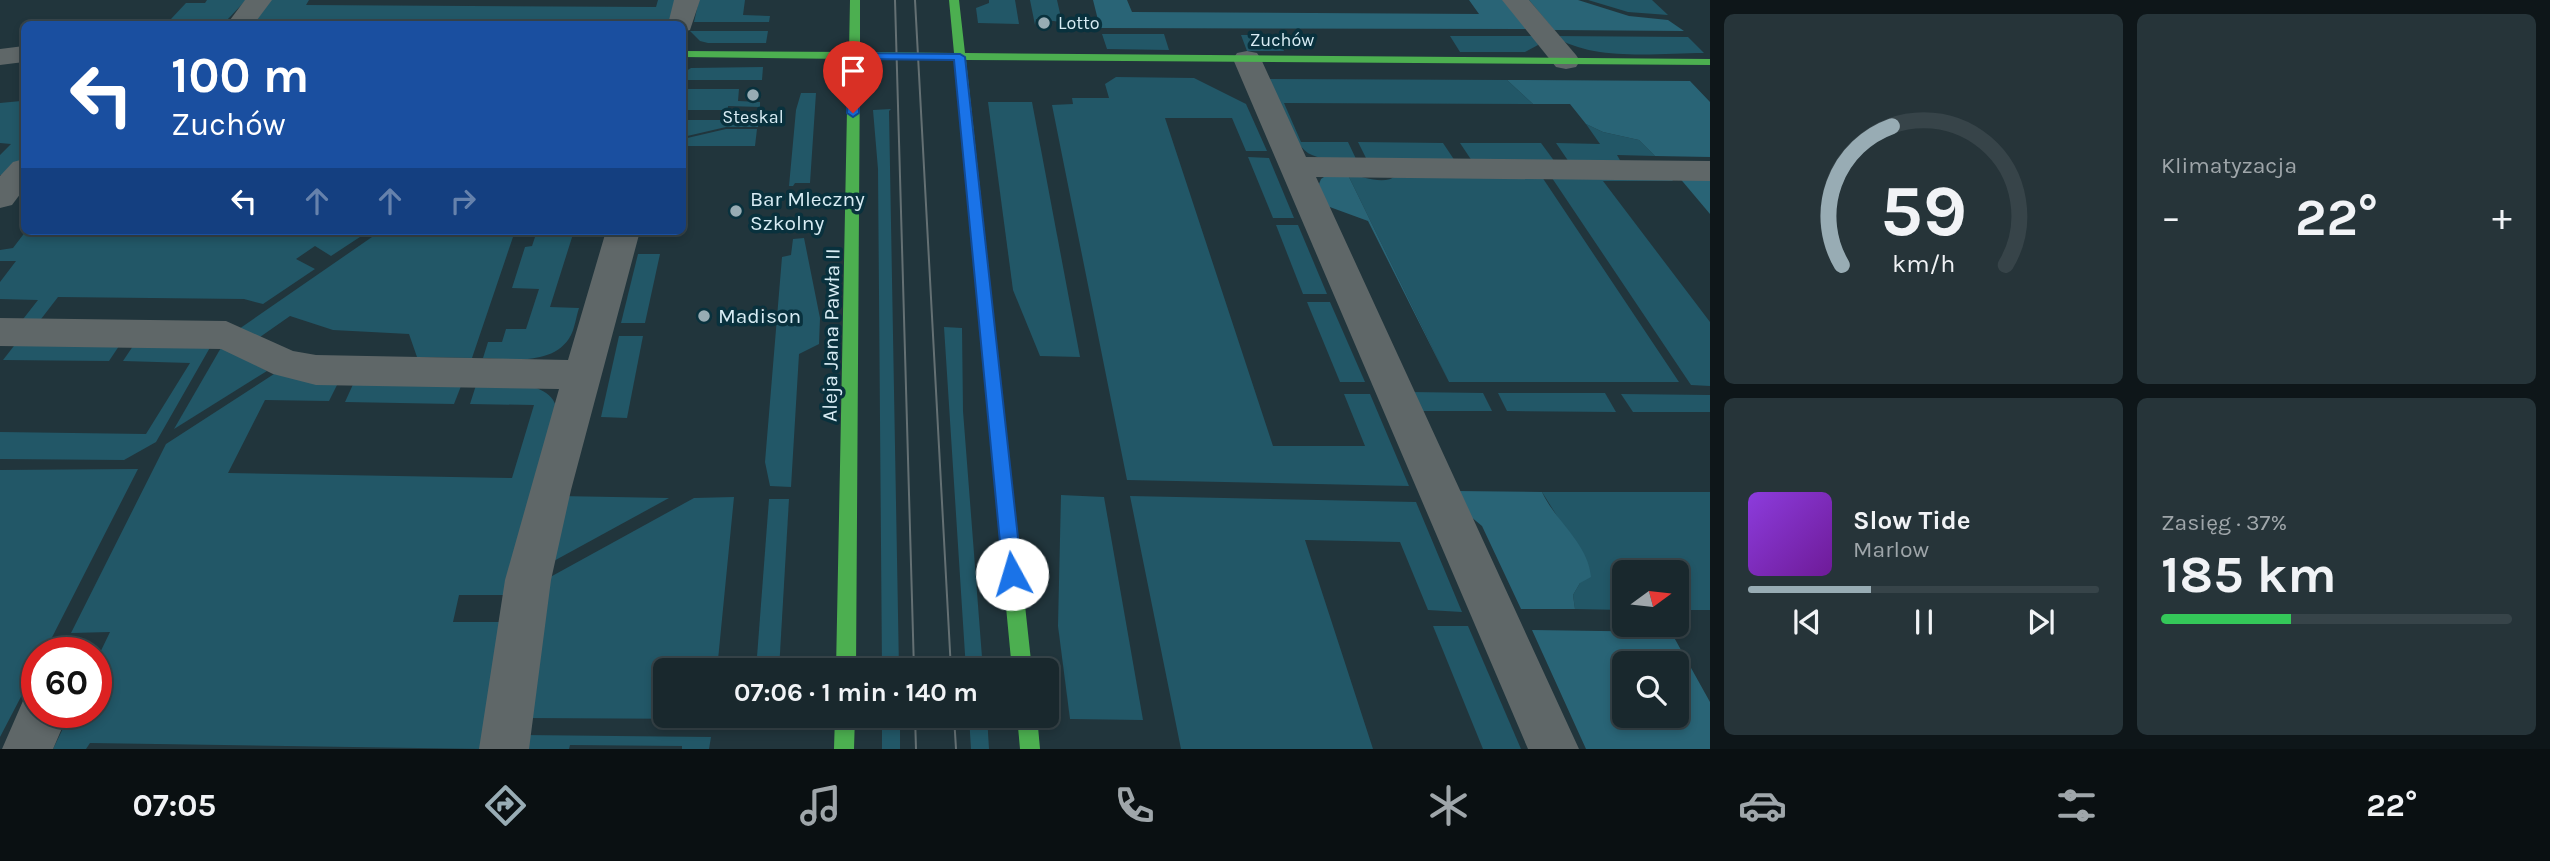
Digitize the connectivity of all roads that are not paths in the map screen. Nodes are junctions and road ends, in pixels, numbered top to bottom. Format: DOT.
graph roads {
  1 [pos="259,0"];
  2 [pos="687,0"];
  3 [pos="855,0"];
  4 [pos="954,0"];
  5 [pos="1516,0"];
  6 [pos="242,21"];
  7 [pos="682,21"];
  8 [pos="21,54"];
  9 [pos="686,54"];
  10 [pos="854,56"];
  11 [pos="0,57"];
  12 [pos="960,57"];
  13 [pos="1247,59"];
  14 [pos="1566,61"];
  15 [pos="1710,62"];
  16 [pos="1294,167"];
  17 [pos="1710,171"];
  18 [pos="21,172"];
  19 [pos="0,197"];
  20 [pos="622,235"];
  21 [pos="0,332"];
  22 [pos="584,375"];
  23 [pos="845,658"];
  24 [pos="1021,658"];
  25 [pos="37,728"];
  26 [pos="845,728"];
  27 [pos="1028,728"];
  28 [pos="27,749"];
  29 [pos="504,749"];
  30 [pos="844,749"];
  31 [pos="1030,749"];
  32 [pos="1554,749"];
  1 -- 6 [label="street"];
  2 -- 7 [label="street"];
  3 -- 10 [label="main road, Aleja Jana Pawła II"];
  4 -- 12 [label="main road"];
  5 -- 14 [label="street"];
  8 -- 11 [label="street"];
  9 -- 10 [label="main road, Zuchów"];
  10 -- 12 [label="main road, Zuchów"];
  10 -- 23 [label="main road, Aleja Jana Pawła II"];
  12 -- 13 [label="main road, Zuchów"];
  12 -- 24 [label="main road"];
  13 -- 14 [label="main road, Zuchów"];
  13 -- 16 [label="street"];
  14 -- 15 [label="main road, Zuchów"];
  16 -- 17 [label="street"];
  16 -- 32 [label="street"];
  18 -- 19 [label="street"];
  20 -- 22 [label="street"];
  21 -- 22 [label="street"];
  22 -- 29 [label="street"];
  25 -- 28 [label="street"];
  26 -- 30 [label="main road"];
  27 -- 31 [label="main road"];
}
